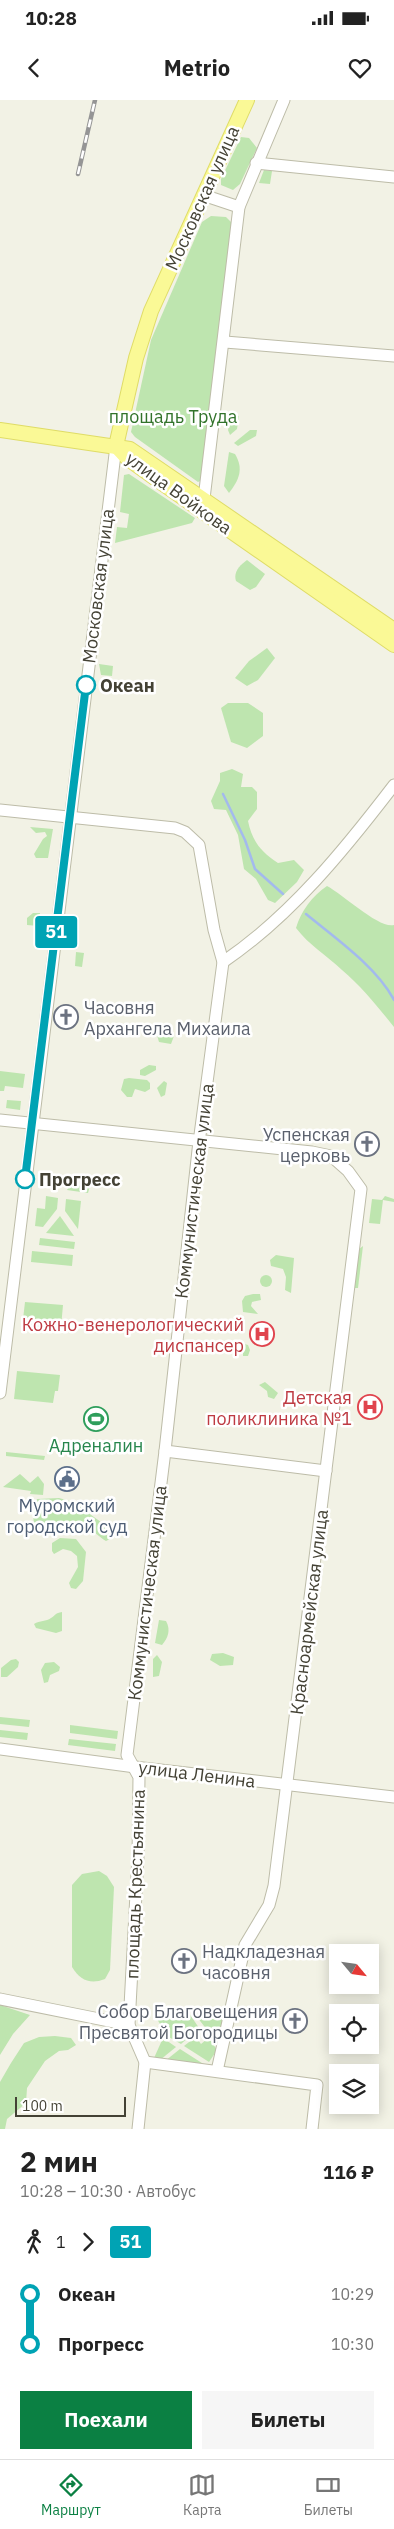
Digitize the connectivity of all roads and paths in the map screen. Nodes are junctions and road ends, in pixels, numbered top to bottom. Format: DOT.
graph roads {
  1 [pos="247,100"];
  2 [pos="284,100"];
  3 [pos="256,163"];
  4 [pos="394,177"];
  5 [pos="203,195"];
  6 [pos="239,207"];
  7 [pos="224,342"];
  8 [pos="394,356"];
  9 [pos="0,430"];
  10 [pos="116,446"];
  11 [pos="204,505"];
  12 [pos="394,630"];
  13 [pos="394,645"];
  14 [pos="394,784"];
  15 [pos="0,810"];
  16 [pos="69,817"];
  17 [pos="223,962"];
  18 [pos="0,1120"];
  19 [pos="32,1124"];
  20 [pos="199,1140"];
  21 [pos="0,1393"];
  22 [pos="165,1452"];
  23 [pos="326,1471"];
  24 [pos="0,1749"];
  25 [pos="132,1766"];
  26 [pos="288,1785"];
  27 [pos="394,1796"];
  28 [pos="0,1999"];
  29 [pos="129,2025"];
  30 [pos="145,2062"];
  31 [pos="217,2071"];
  32 [pos="138,2129"];
  33 [pos="312,2129"];
  1 -- 5 [label="main road, Московская улица"];
  2 -- 3 [label="street"];
  3 -- 4 [label="street"];
  3 -- 6 [label="street"];
  5 -- 6 [label="street"];
  5 -- 10 [label="main road, Московская улица"];
  6 -- 7 [label="street"];
  7 -- 8 [label="street"];
  7 -- 11 [label="street"];
  9 -- 10 [label="main road"];
  10 -- 11 [label="main road, улица Войкова"];
  10 -- 16 [label="street, Московская улица"];
  11 -- 12 [label="main road, улица Войкова"];
  11 -- 13 [label="main road, улица Войкова"];
  14 -- 17 [label="street"];
  15 -- 16 [label="street"];
  16 -- 17 [label="street, Коммунистическая улица"];
  16 -- 19 [label="street, Московская улица"];
  17 -- 20 [label="street, Коммунистическая улица"];
  18 -- 19 [label="street"];
  19 -- 20 [label="street"];
  19 -- 21 [label="street, Московская улица"];
  20 -- 22 [label="street, Коммунистическая улица"];
  20 -- 23 [label="street, Красноармейская улица"];
  22 -- 23 [label="street"];
  22 -- 25 [label="street, Коммунистическая улица"];
  23 -- 26 [label="street, Красноармейская улица"];
  24 -- 25 [label="street, улица Ленина"];
  25 -- 26 [label="street, улица Ленина"];
  25 -- 29 [label="street, площадь Крестьянина"];
  26 -- 27 [label="street, улица Ленина"];
  26 -- 31 [label="street, Красноармейская улица"];
  28 -- 29 [label="street"];
  29 -- 30 [label="street"];
  30 -- 31 [label="street"];
  30 -- 32 [label="street"];
  31 -- 33 [label="street"];
}
